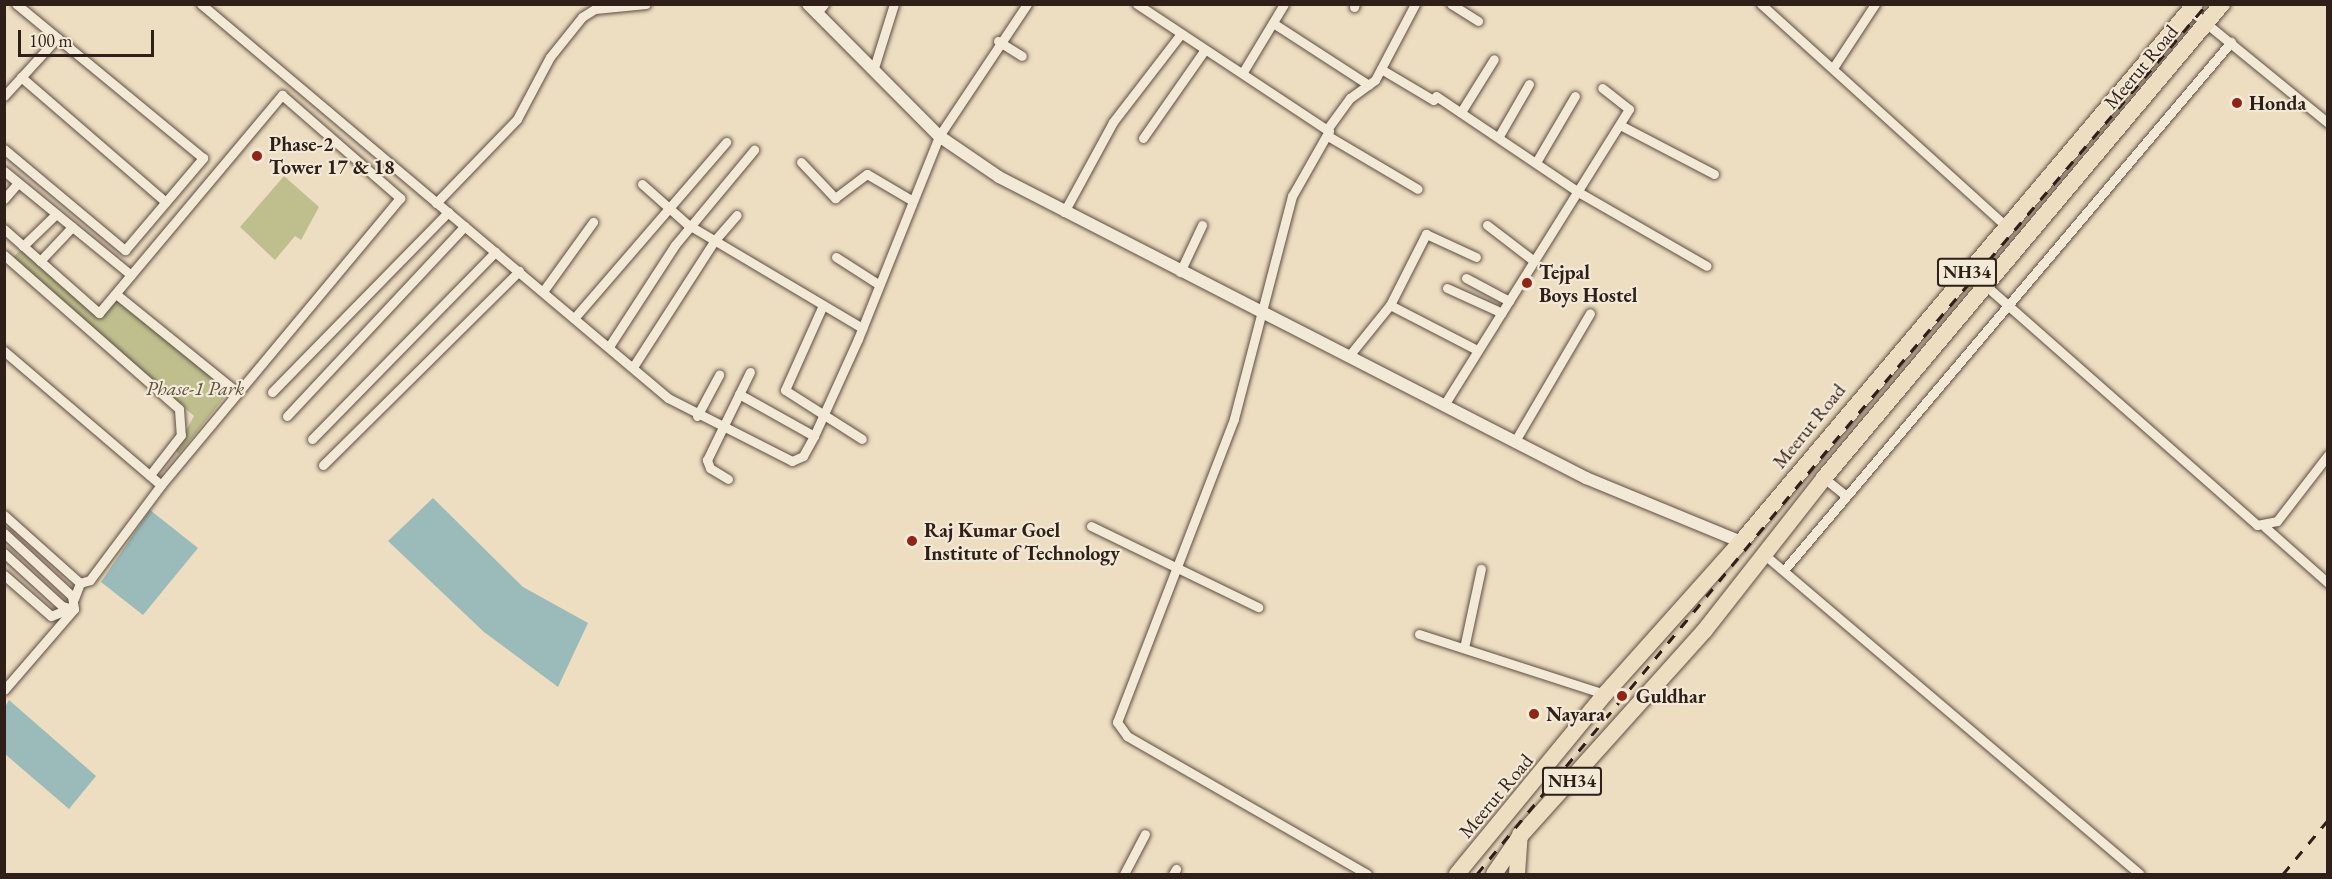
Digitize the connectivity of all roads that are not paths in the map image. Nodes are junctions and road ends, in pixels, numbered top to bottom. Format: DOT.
graph roads {
  1 [pos="16,4"];
  2 [pos="201,4"];
  3 [pos="646,4"];
  4 [pos="894,4"];
  5 [pos="1027,4"];
  6 [pos="1137,4"];
  7 [pos="1284,4"];
  8 [pos="1415,4"];
  9 [pos="1451,4"];
  10 [pos="1761,4"];
  11 [pos="1875,4"];
  12 [pos="2222,4"];
  13 [pos="2193,7"];
  14 [pos="816,8"];
  15 [pos="1478,21"];
  16 [pos="2206,22"];
  17 [pos="1273,23"];
  18 [pos="1180,35"];
  19 [pos="57,38"];
  20 [pos="998,41"];
  21 [pos="2231,42"];
  22 [pos="1204,51"];
  23 [pos="1022,56"];
  24 [pos="1494,59"];
  25 [pos="1833,68"];
  26 [pos="1381,69"];
  27 [pos="873,71"];
  28 [pos="1243,72"];
  29 [pos="21,77"];
  30 [pos="1529,84"];
  31 [pos="1369,85"];
  32 [pos="1602,88"];
  33 [pos="6,89"];
  34 [pos="1575,96"];
  35 [pos="1461,112"];
  36 [pos="2328,123"];
  37 [pos="1620,125"];
  38 [pos="1328,132"];
  39 [pos="939,136"];
  40 [pos="1499,136"];
  41 [pos="1143,138"];
  42 [pos="726,142"];
  43 [pos="4,149"];
  44 [pos="754,150"];
  45 [pos="1538,159"];
  46 [pos="801,162"];
  47 [pos="4,171"];
  48 [pos="1714,174"];
  49 [pos="18,183"];
  50 [pos="642,184"];
  51 [pos="1418,189"];
  52 [pos="1580,193"];
  53 [pos="4,199"];
  54 [pos="913,201"];
  55 [pos="166,202"];
  56 [pos="436,203"];
  57 [pos="669,208"];
  58 [pos="448,212"];
  59 [pos="1064,212"];
  60 [pos="56,213"];
  61 [pos="737,216"];
  62 [pos="593,222"];
  63 [pos="690,225"];
  64 [pos="1202,225"];
  65 [pos="1486,225"];
  66 [pos="465,226"];
  67 [pos="72,227"];
  68 [pos="2007,227"];
  69 [pos="4,229"];
  70 [pos="715,240"];
  71 [pos="23,246"];
  72 [pos="495,252"];
  73 [pos="4,255"];
  74 [pos="1476,257"];
  75 [pos="836,258"];
  76 [pos="40,261"];
  77 [pos="1534,261"];
  78 [pos="1707,266"];
  79 [pos="519,271"];
  80 [pos="1180,272"];
  81 [pos="131,275"];
  82 [pos="1466,278"];
  83 [pos="878,284"];
  84 [pos="1985,285"];
  85 [pos="1447,288"];
  86 [pos="544,290"];
  87 [pos="116,294"];
  88 [pos="1509,301"];
  89 [pos="2006,303"];
  90 [pos="823,305"];
  91 [pos="1390,305"];
  92 [pos="1502,313"];
  93 [pos="1590,313"];
  94 [pos="1263,314"];
  95 [pos="576,316"];
  96 [pos="862,328"];
  97 [pos="610,345"];
  98 [pos="1478,350"];
  99 [pos="4,351"];
  100 [pos="1348,357"];
  101 [pos="633,367"];
  102 [pos="750,372"];
  103 [pos="719,375"];
  104 [pos="237,392"];
  105 [pos="272,392"];
  106 [pos="739,394"];
  107 [pos="1444,405"];
  108 [pos="287,416"];
  109 [pos="697,416"];
  110 [pos="822,416"];
  111 [pos="721,428"];
  112 [pos="814,436"];
  113 [pos="312,439"];
  114 [pos="862,439"];
  115 [pos="1515,441"];
  116 [pos="2328,455"];
  117 [pos="324,465"];
  118 [pos="150,475"];
  119 [pos="1824,478"];
  120 [pos="728,479"];
  121 [pos="161,485"];
  122 [pos="1845,495"];
  123 [pos="4,515"];
  124 [pos="1091,526"];
  125 [pos="2265,528"];
  126 [pos="4,533"];
  127 [pos="1741,542"];
  128 [pos="4,554"];
  129 [pos="1766,556"];
  130 [pos="1173,566"];
  131 [pos="1481,569"];
  132 [pos="1784,570"];
  133 [pos="4,575"];
  134 [pos="80,583"];
  135 [pos="2328,583"];
  136 [pos="72,606"];
  137 [pos="1258,607"];
  138 [pos="1419,634"];
  139 [pos="1464,648"];
  140 [pos="4,690"];
  141 [pos="1605,694"];
  142 [pos="1503,822"];
  143 [pos="1145,834"];
  144 [pos="1521,835"];
  145 [pos="1124,874"];
  146 [pos="1367,874"];
  147 [pos="1457,874"];
  148 [pos="1494,874"];
  149 [pos="1517,874"];
  150 [pos="2139,874"];
  1 -- 19 [label="street"];
  2 -- 56 [label="street"];
  3 -- 56 [label="street"];
  4 -- 27 [label="street"];
  5 -- 20 [label="street"];
  6 -- 18 [label="street"];
  7 -- 17 [label="street"];
  8 -- 26 [label="street"];
  9 -- 15 [label="street"];
  10 -- 25 [label="street"];
  11 -- 25 [label="street"];
  12 -- 16 [label="highway, Meerut Road / NH34"];
  13 -- 16 [label="street"];
  13 -- 68 [label="highway, Meerut Road / NH34"];
  14 -- 27 [label="street"];
  16 -- 21 [label="street"];
  16 -- 84 [label="highway, Meerut Road / NH34"];
  17 -- 28 [label="street"];
  17 -- 31 [label="street"];
  18 -- 22 [label="street"];
  18 -- 59 [label="street"];
  19 -- 29 [label="street"];
  19 -- 55 [label="street"];
  20 -- 23 [label="street"];
  20 -- 39 [label="street"];
  21 -- 36 [label="street"];
  21 -- 89 [label="street"];
  22 -- 28 [label="street"];
  22 -- 41 [label="street"];
  24 -- 35 [label="street"];
  25 -- 68 [label="street"];
  26 -- 31 [label="street"];
  26 -- 35 [label="street"];
  27 -- 39 [label="street"];
  28 -- 38 [label="street"];
  29 -- 33 [label="street"];
  29 -- 55 [label="street"];
  30 -- 40 [label="street"];
  31 -- 38 [label="street"];
  32 -- 37 [label="street"];
  34 -- 45 [label="street"];
  35 -- 40 [label="street"];
  37 -- 48 [label="street"];
  37 -- 52 [label="street"];
  38 -- 51 [label="street"];
  38 -- 94 [label="street"];
  39 -- 54 [label="street"];
  39 -- 59 [label="street"];
  40 -- 45 [label="street"];
  42 -- 57 [label="street"];
  43 -- 55 [label="street"];
  44 -- 63 [label="street"];
  45 -- 52 [label="street"];
  46 -- 54 [label="street"];
  47 -- 49 [label="street"];
  49 -- 53 [label="street"];
  49 -- 60 [label="street"];
  50 -- 57 [label="street"];
  52 -- 77 [label="street"];
  52 -- 78 [label="street"];
  54 -- 83 [label="street"];
  56 -- 58 [label="street"];
  57 -- 63 [label="street"];
  57 -- 95 [label="street"];
  58 -- 66 [label="street"];
  58 -- 105 [label="street"];
  59 -- 80 [label="street"];
  60 -- 67 [label="street"];
  60 -- 71 [label="street"];
  61 -- 70 [label="street"];
  62 -- 86 [label="street"];
  63 -- 70 [label="street"];
  63 -- 97 [label="street"];
  64 -- 80 [label="street"];
  65 -- 77 [label="street"];
  66 -- 72 [label="street"];
  66 -- 108 [label="street"];
  67 -- 76 [label="street"];
  67 -- 81 [label="street"];
  68 -- 127 [label="highway, Meerut Road / NH34"];
  69 -- 71 [label="street"];
  70 -- 90 [label="street"];
  70 -- 101 [label="street"];
  71 -- 76 [label="street"];
  72 -- 79 [label="street"];
  72 -- 113 [label="street"];
  73 -- 118 [label="street"];
  74 -- 91 [label="street"];
  75 -- 83 [label="street"];
  76 -- 87 [label="street"];
  77 -- 88 [label="street"];
  79 -- 86 [label="street"];
  79 -- 117 [label="street"];
  80 -- 94 [label="street"];
  81 -- 87 [label="street"];
  81 -- 104 [label="street"];
  82 -- 88 [label="street"];
  83 -- 96 [label="street"];
  84 -- 89 [label="street"];
  84 -- 119 [label="highway, Meerut Road / NH34"];
  85 -- 92 [label="street"];
  86 -- 95 [label="street"];
  87 -- 104 [label="street"];
  88 -- 92 [label="street"];
  89 -- 122 [label="street"];
  89 -- 125 [label="street"];
  90 -- 96 [label="street"];
  90 -- 110 [label="street"];
  91 -- 98 [label="street"];
  91 -- 100 [label="street"];
  92 -- 98 [label="street"];
  93 -- 115 [label="street"];
  94 -- 100 [label="street"];
  94 -- 130 [label="street"];
  95 -- 97 [label="street"];
  96 -- 110 [label="street"];
  97 -- 101 [label="street"];
  98 -- 107 [label="street"];
  99 -- 118 [label="street"];
  100 -- 107 [label="street"];
  101 -- 109 [label="street"];
  102 -- 106 [label="street"];
  103 -- 109 [label="street"];
  104 -- 121 [label="street"];
  106 -- 111 [label="street"];
  106 -- 112 [label="street"];
  107 -- 115 [label="street"];
  109 -- 111 [label="street"];
  110 -- 112 [label="street"];
  110 -- 114 [label="street"];
  111 -- 112 [label="street"];
  111 -- 120 [label="street"];
  115 -- 127 [label="street"];
  116 -- 125 [label="street"];
  118 -- 121 [label="street"];
  119 -- 122 [label="street"];
  119 -- 129 [label="highway, Meerut Road / NH34"];
  121 -- 134 [label="street"];
  122 -- 132 [label="street"];
  123 -- 134 [label="street"];
  124 -- 130 [label="street"];
  125 -- 135 [label="street"];
  126 -- 136 [label="street"];
  127 -- 141 [label="highway, Meerut Road / NH34"];
  128 -- 136 [label="street"];
  129 -- 132 [label="street"];
  129 -- 144 [label="highway, Meerut Road / NH34"];
  130 -- 137 [label="street"];
  130 -- 146 [label="street"];
  131 -- 139 [label="street"];
  132 -- 150 [label="street"];
  133 -- 136 [label="street"];
  134 -- 136 [label="street"];
  136 -- 140 [label="street"];
  138 -- 139 [label="street"];
  139 -- 141 [label="street"];
  141 -- 142 [label="highway, Meerut Road / NH34"];
  142 -- 144 [label="highway"];
  142 -- 147 [label="highway, Meerut Road / NH34"];
  143 -- 145 [label="street"];
  144 -- 148 [label="highway, Meerut Road / NH34"];
  144 -- 149 [label="highway"];
}
